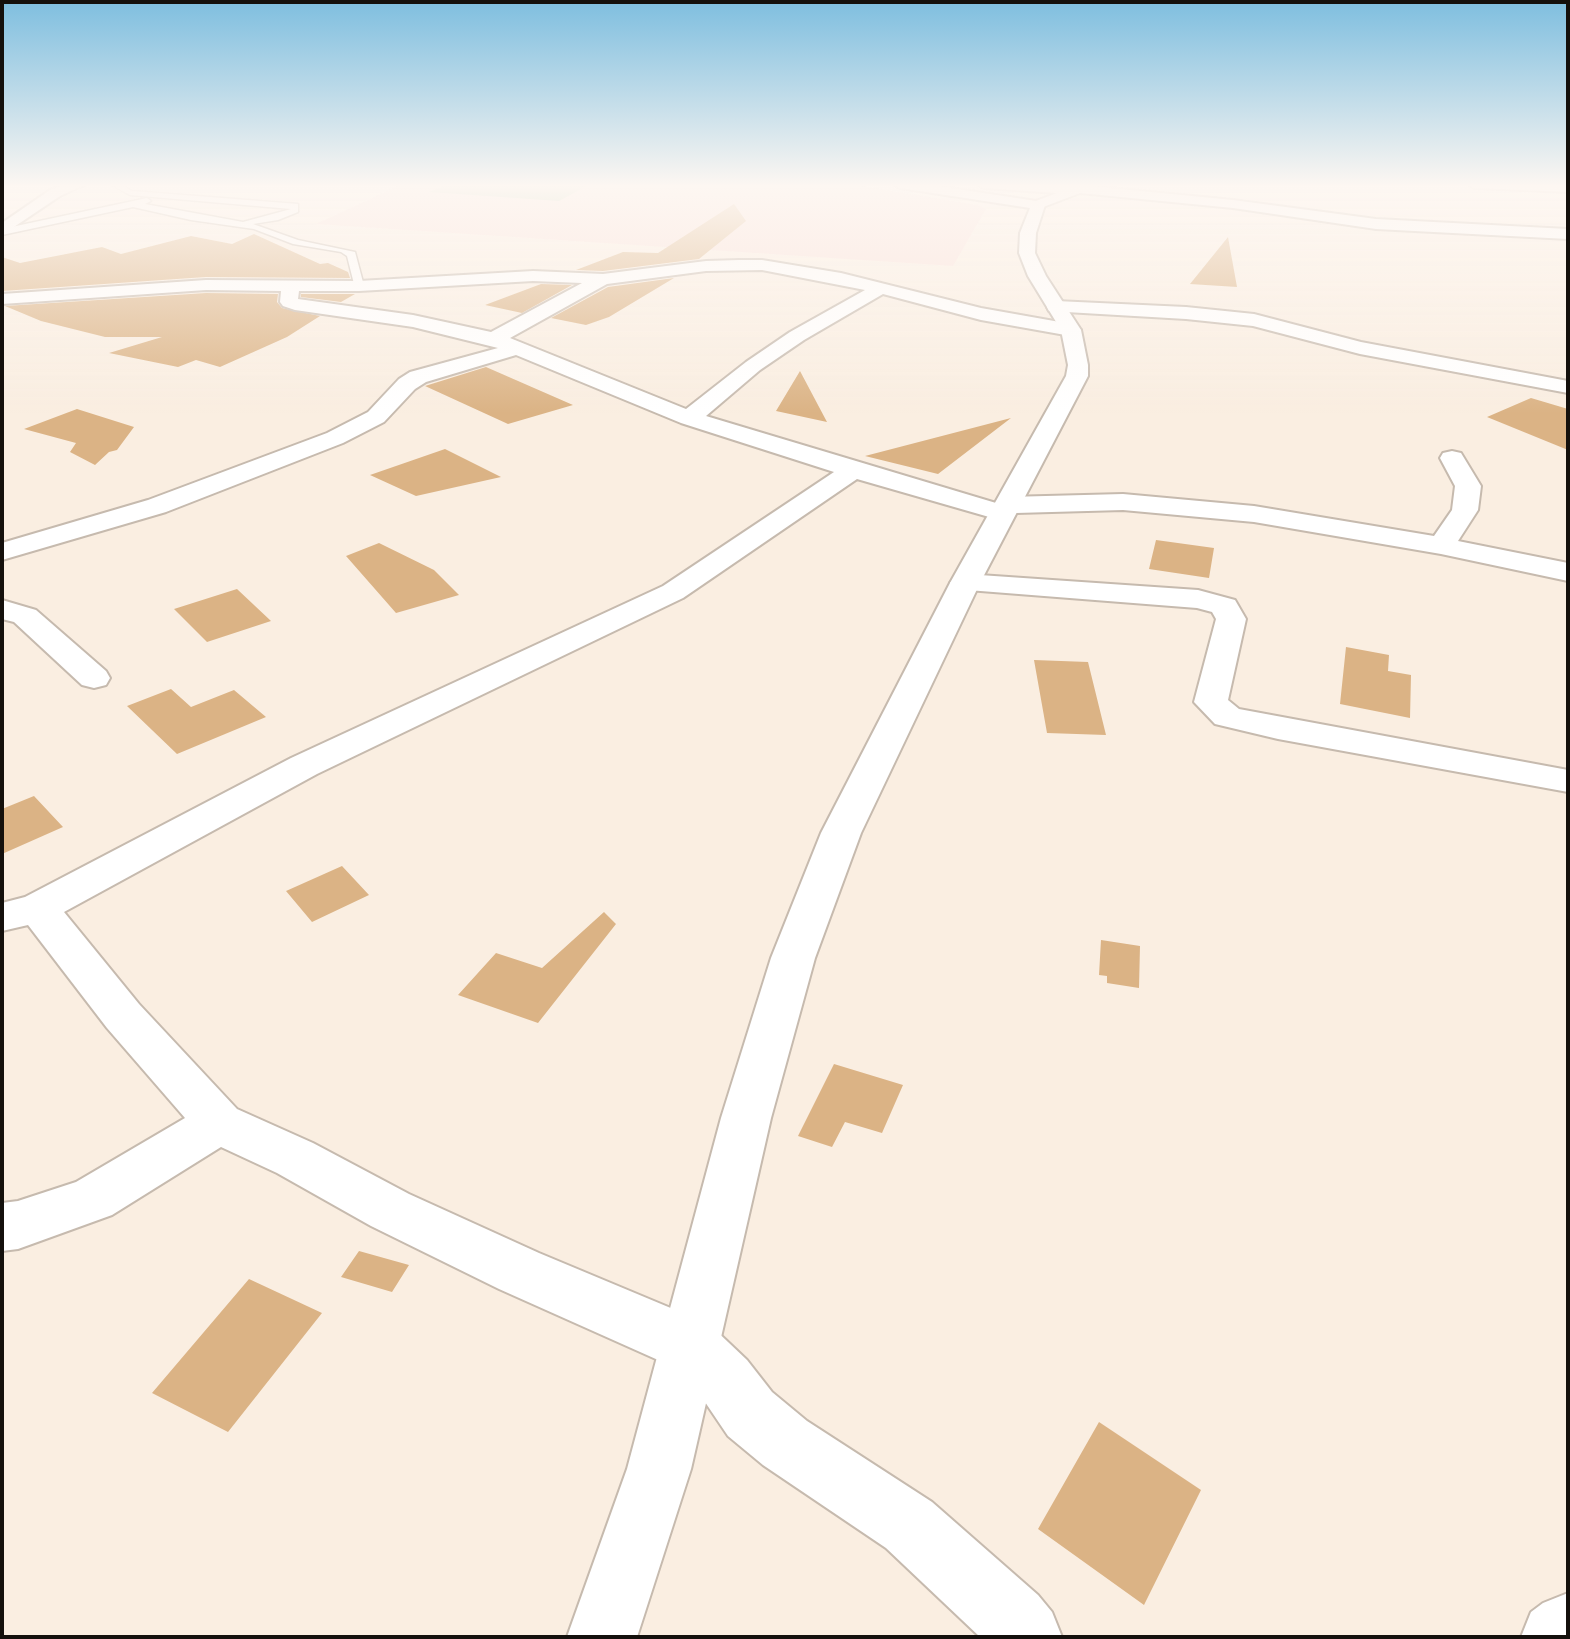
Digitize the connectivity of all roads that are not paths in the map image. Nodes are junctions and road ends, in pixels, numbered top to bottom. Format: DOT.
graph roads {
  1 [pos="353,260"];
  2 [pos="1031,260"];
  3 [pos="502,277"];
  4 [pos="603,279"];
  5 [pos="291,286"];
  6 [pos="359,286"];
  7 [pos="881,288"];
  8 [pos="2,299"];
  9 [pos="458,299"];
  10 [pos="436,310"];
  11 [pos="1063,318"];
  12 [pos="414,321"];
  13 [pos="494,339"];
  14 [pos="519,348"];
  15 [pos="1568,387"];
  16 [pos="689,418"];
  17 [pos="1452,458"];
  18 [pos="853,470"];
  19 [pos="1005,509"];
  20 [pos="1441,546"];
  21 [pos="2,552"];
  22 [pos="1568,572"];
  23 [pos="965,583"];
  24 [pos="2,609"];
  25 [pos="94,678"];
  26 [pos="1568,781"];
  27 [pos="20,912"];
  28 [pos="219,1124"];
  29 [pos="2,1227"];
  30 [pos="688,1344"];
  31 [pos="1568,1628"];
  32 [pos="602,1637"];
  33 [pos="1027,1637"];
  34 [pos="1556,1637"];
  1 -- 6 [label="lane"];
  2 -- 11 [label="street"];
  3 -- 4 [label="street"];
  3 -- 6 [label="street"];
  3 -- 9 [label="street"];
  4 -- 7 [label="street"];
  4 -- 13 [label="street"];
  5 -- 6 [label="street"];
  5 -- 8 [label="street"];
  5 -- 12 [label="street"];
  7 -- 11 [label="street"];
  7 -- 16 [label="street"];
  10 -- 12 [label="street"];
  11 -- 15 [label="street"];
  11 -- 19 [label="street"];
  12 -- 13 [label="street"];
  13 -- 14 [label="street"];
  14 -- 16 [label="street"];
  14 -- 21 [label="street"];
  16 -- 18 [label="street"];
  17 -- 20 [label="street"];
  18 -- 19 [label="street"];
  18 -- 27 [label="street"];
  19 -- 20 [label="street"];
  19 -- 23 [label="street"];
  20 -- 22 [label="street"];
  23 -- 26 [label="street"];
  23 -- 30 [label="street"];
  24 -- 25 [label="street"];
  27 -- 28 [label="street"];
  28 -- 29 [label="street"];
  28 -- 30 [label="street"];
  30 -- 32 [label="street"];
  30 -- 33 [label="street"];
  31 -- 34 [label="street"];
}
